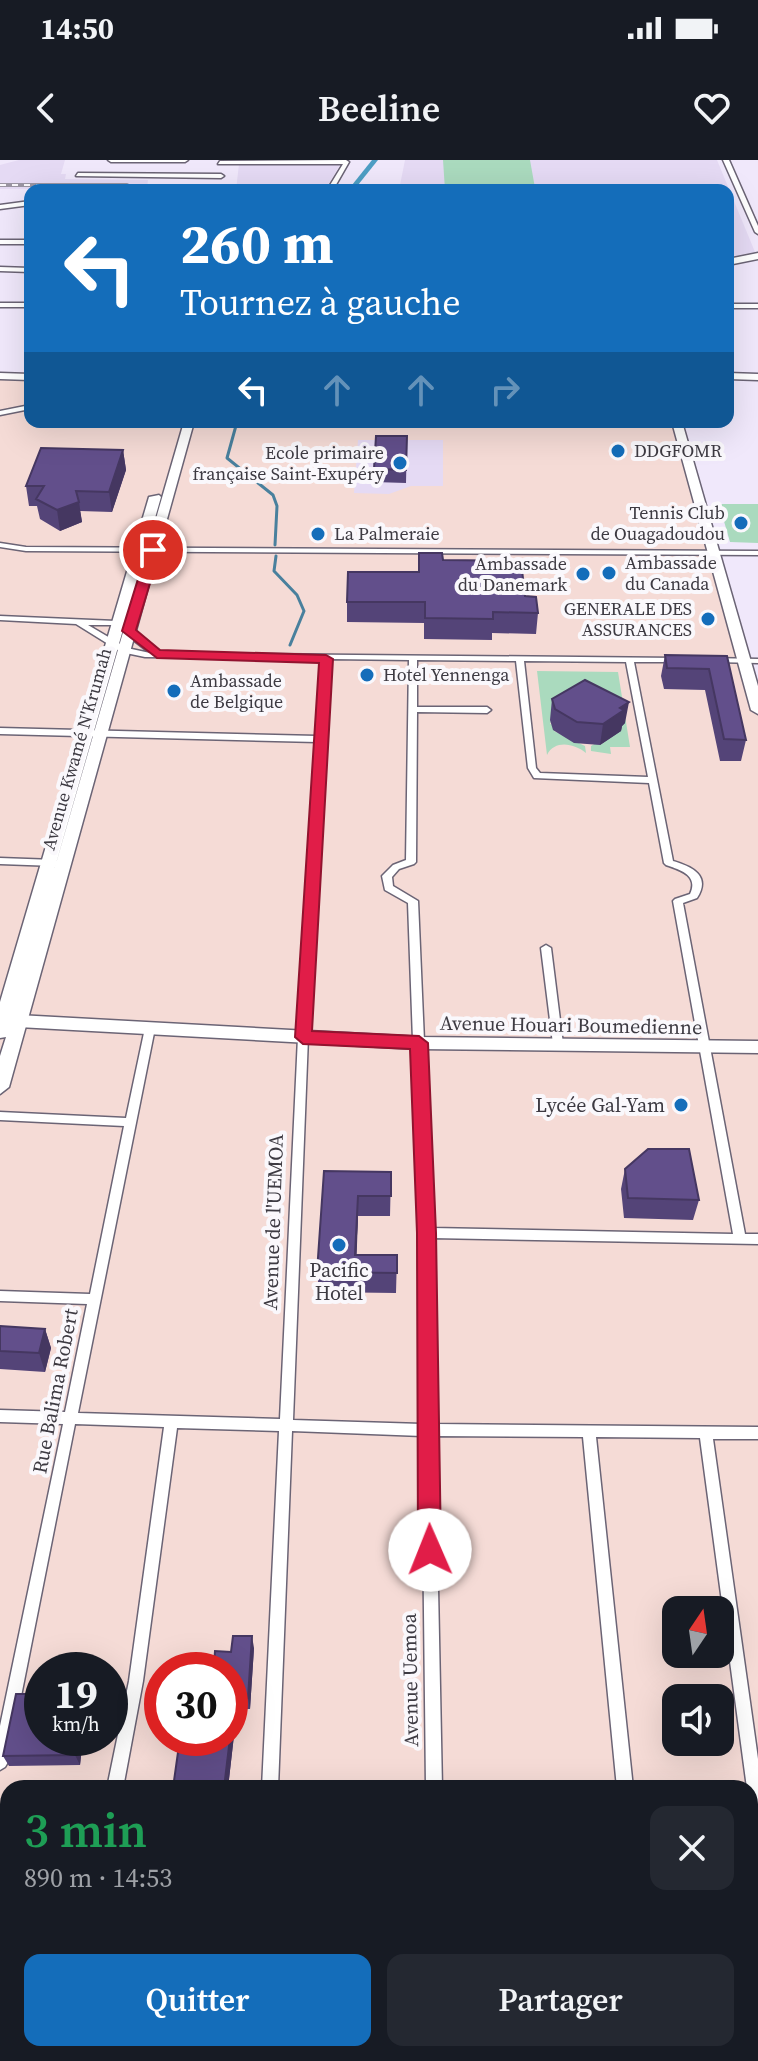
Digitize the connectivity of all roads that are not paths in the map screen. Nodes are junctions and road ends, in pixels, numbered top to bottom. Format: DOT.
graph roads {
  1 [pos="111,160"];
  2 [pos="185,160"];
  3 [pos="280,160"];
  4 [pos="337,160"];
  5 [pos="726,160"];
  6 [pos="221,162"];
  7 [pos="78,175"];
  8 [pos="221,176"];
  9 [pos="220,184"];
  10 [pos="333,184"];
  11 [pos="24,204"];
  12 [pos="0,207"];
  13 [pos="758,232"];
  14 [pos="0,242"];
  15 [pos="24,242"];
  16 [pos="758,256"];
  17 [pos="734,261"];
  18 [pos="0,269"];
  19 [pos="24,270"];
  20 [pos="0,305"];
  21 [pos="24,305"];
  22 [pos="734,306"];
  23 [pos="758,306"];
  24 [pos="0,376"];
  25 [pos="24,377"];
  26 [pos="734,378"];
  27 [pos="758,378"];
  28 [pos="24,408"];
  29 [pos="0,413"];
  30 [pos="178,428"];
  31 [pos="187,428"];
  32 [pos="679,428"];
  33 [pos="159,505"];
  34 [pos="0,545"];
  35 [pos="146,550"];
  36 [pos="715,553"];
  37 [pos="758,553"];
  38 [pos="0,618"];
  39 [pos="78,622"];
  40 [pos="122,627"];
  41 [pos="117,646"];
  42 [pos="157,654"];
  43 [pos="326,659"];
  44 [pos="413,659"];
  45 [pos="520,659"];
  46 [pos="630,660"];
  47 [pos="688,660"];
  48 [pos="702,660"];
  49 [pos="751,660"];
  50 [pos="412,709"];
  51 [pos="487,710"];
  52 [pos="758,710"];
  53 [pos="0,731"];
  54 [pos="92,734"];
  55 [pos="320,739"];
  56 [pos="652,780"];
  57 [pos="0,861"];
  58 [pos="56,863"];
  59 [pos="546,948"];
  60 [pos="6,1023"];
  61 [pos="150,1028"];
  62 [pos="303,1037"];
  63 [pos="419,1043"];
  64 [pos="558,1044"];
  65 [pos="704,1046"];
  66 [pos="758,1047"];
  67 [pos="0,1087"];
  68 [pos="0,1116"];
  69 [pos="130,1122"];
  70 [pos="426,1233"];
  71 [pos="740,1239"];
  72 [pos="758,1239"];
  73 [pos="0,1296"];
  74 [pos="93,1299"];
  75 [pos="0,1416"];
  76 [pos="70,1419"];
  77 [pos="171,1424"];
  78 [pos="287,1425"];
  79 [pos="427,1430"];
  80 [pos="589,1431"];
  81 [pos="706,1432"];
  82 [pos="758,1433"];
  83 [pos="0,1762"];
  84 [pos="117,1780"];
  85 [pos="270,1780"];
  86 [pos="434,1780"];
  87 [pos="624,1780"];
  88 [pos="753,1780"];
  1 -- 2 [label="street"];
  3 -- 4 [label="street"];
  3 -- 6 [label="street"];
  4 -- 10 [label="street"];
  5 -- 13 [label="street"];
  6 -- 8 [label="street"];
  7 -- 8 [label="street"];
  8 -- 9 [label="street"];
  11 -- 12 [label="street"];
  14 -- 15 [label="street"];
  16 -- 17 [label="highway"];
  18 -- 19 [label="street"];
  20 -- 21 [label="street"];
  22 -- 23 [label="street"];
  24 -- 25 [label="highway"];
  26 -- 27 [label="main road"];
  28 -- 29 [label="street"];
  30 -- 33 [label="main road, Avenue Kwamé N'Krumah"];
  31 -- 33 [label="main road, Avenue Kwamé N'Krumah"];
  32 -- 36 [label="main road"];
  33 -- 35 [label="main road, Avenue Kwamé N'Krumah"];
  34 -- 35 [label="street"];
  35 -- 36 [label="street"];
  35 -- 40 [label="main road, Avenue Kwamé N'Krumah"];
  36 -- 37 [label="street"];
  36 -- 49 [label="main road"];
  38 -- 39 [label="street"];
  39 -- 40 [label="street"];
  39 -- 41 [label="street"];
  40 -- 41 [label="main road, Avenue Kwamé N'Krumah"];
  40 -- 42 [label="street"];
  41 -- 42 [label="street"];
  41 -- 54 [label="main road, Avenue Kwamé N'Krumah"];
  42 -- 43 [label="street"];
  43 -- 44 [label="street"];
  43 -- 55 [label="street, Avenue de l'UEMOA"];
  44 -- 45 [label="street"];
  44 -- 50 [label="street"];
  45 -- 46 [label="street"];
  45 -- 56 [label="street"];
  46 -- 47 [label="street"];
  46 -- 56 [label="street"];
  48 -- 49 [label="street"];
  49 -- 52 [label="main road"];
  50 -- 51 [label="street"];
  50 -- 63 [label="street, Avenue Uemoa"];
  53 -- 54 [label="street"];
  54 -- 55 [label="street"];
  54 -- 58 [label="main road, Avenue Kwamé N'Krumah"];
  55 -- 62 [label="street, Avenue de l'UEMOA"];
  56 -- 65 [label="street"];
  57 -- 58 [label="street"];
  58 -- 60 [label="main road, Avenue Kwamé N'Krumah"];
  59 -- 64 [label="street"];
  60 -- 61 [label="main road, Avenue Houari Boumedienne"];
  60 -- 67 [label="main road, Avenue Kwamé N'Krumah"];
  61 -- 62 [label="main road, Avenue Houari Boumedienne"];
  61 -- 69 [label="street, Rue Balima Robert"];
  62 -- 63 [label="main road, Avenue Houari Boumedienne"];
  62 -- 78 [label="street, Avenue de l'UEMOA"];
  63 -- 64 [label="main road, Avenue Houari Boumedienne"];
  63 -- 70 [label="street, Avenue Uemoa"];
  64 -- 65 [label="main road, Avenue Houari Boumedienne"];
  65 -- 66 [label="main road, Avenue Houari Boumedienne"];
  65 -- 71 [label="street"];
  68 -- 69 [label="street"];
  69 -- 74 [label="street, Rue Balima Robert"];
  70 -- 71 [label="street"];
  70 -- 79 [label="street, Avenue Uemoa"];
  71 -- 72 [label="street"];
  73 -- 74 [label="street"];
  74 -- 76 [label="street, Rue Balima Robert"];
  75 -- 76 [label="street"];
  76 -- 77 [label="street"];
  76 -- 83 [label="street, Rue Balima Robert"];
  77 -- 78 [label="street"];
  77 -- 84 [label="street"];
  78 -- 79 [label="street"];
  78 -- 85 [label="street, Avenue de l'UEMOA"];
  79 -- 80 [label="street"];
  79 -- 86 [label="street, Avenue Uemoa"];
  80 -- 81 [label="street"];
  80 -- 87 [label="street"];
  81 -- 82 [label="street"];
  81 -- 88 [label="street"];
}
